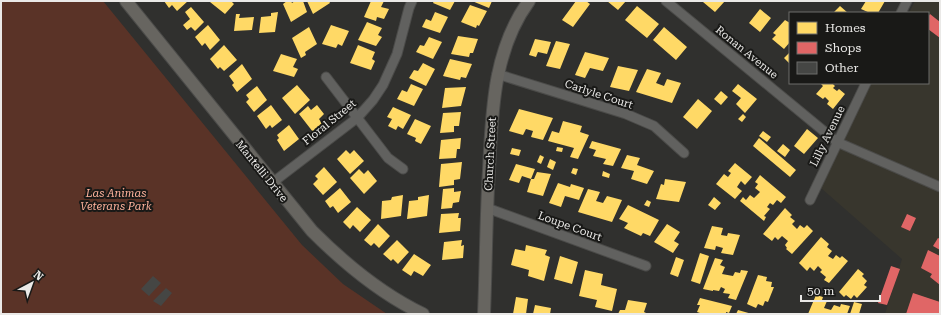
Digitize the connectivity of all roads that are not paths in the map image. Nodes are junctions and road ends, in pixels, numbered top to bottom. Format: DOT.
graph roads {
  1 [pos="126,1"];
  2 [pos="412,1"];
  3 [pos="529,1"];
  4 [pos="666,1"];
  5 [pos="907,1"];
  6 [pos="902,12"];
  7 [pos="497,74"];
  8 [pos="326,77"];
  9 [pos="866,84"];
  10 [pos="357,118"];
  11 [pos="837,142"];
  12 [pos="684,153"];
  13 [pos="404,169"];
  14 [pos="272,183"];
  15 [pos="940,187"];
  16 [pos="810,200"];
  17 [pos="487,208"];
  18 [pos="646,266"];
  19 [pos="423,314"];
  20 [pos="484,314"];
  1 -- 14 [label="street, Mantelli Drive"];
  2 -- 10 [label="street, Floral Street"];
  3 -- 7 [label="street, Church Street"];
  4 -- 11 [label="street, Ronan Avenue"];
  5 -- 6 [label="street"];
  7 -- 12 [label="street, Carlyle Court"];
  7 -- 17 [label="street, Church Street"];
  8 -- 10 [label="street"];
  9 -- 11 [label="street, Lilly Avenue"];
  10 -- 13 [label="street"];
  10 -- 14 [label="street, Floral Street"];
  11 -- 15 [label="street, Ronan Avenue"];
  11 -- 16 [label="street, Lilly Avenue"];
  14 -- 19 [label="street, Mantelli Drive"];
  17 -- 18 [label="street, Loupe Court"];
  17 -- 20 [label="street, Church Street"];
}
